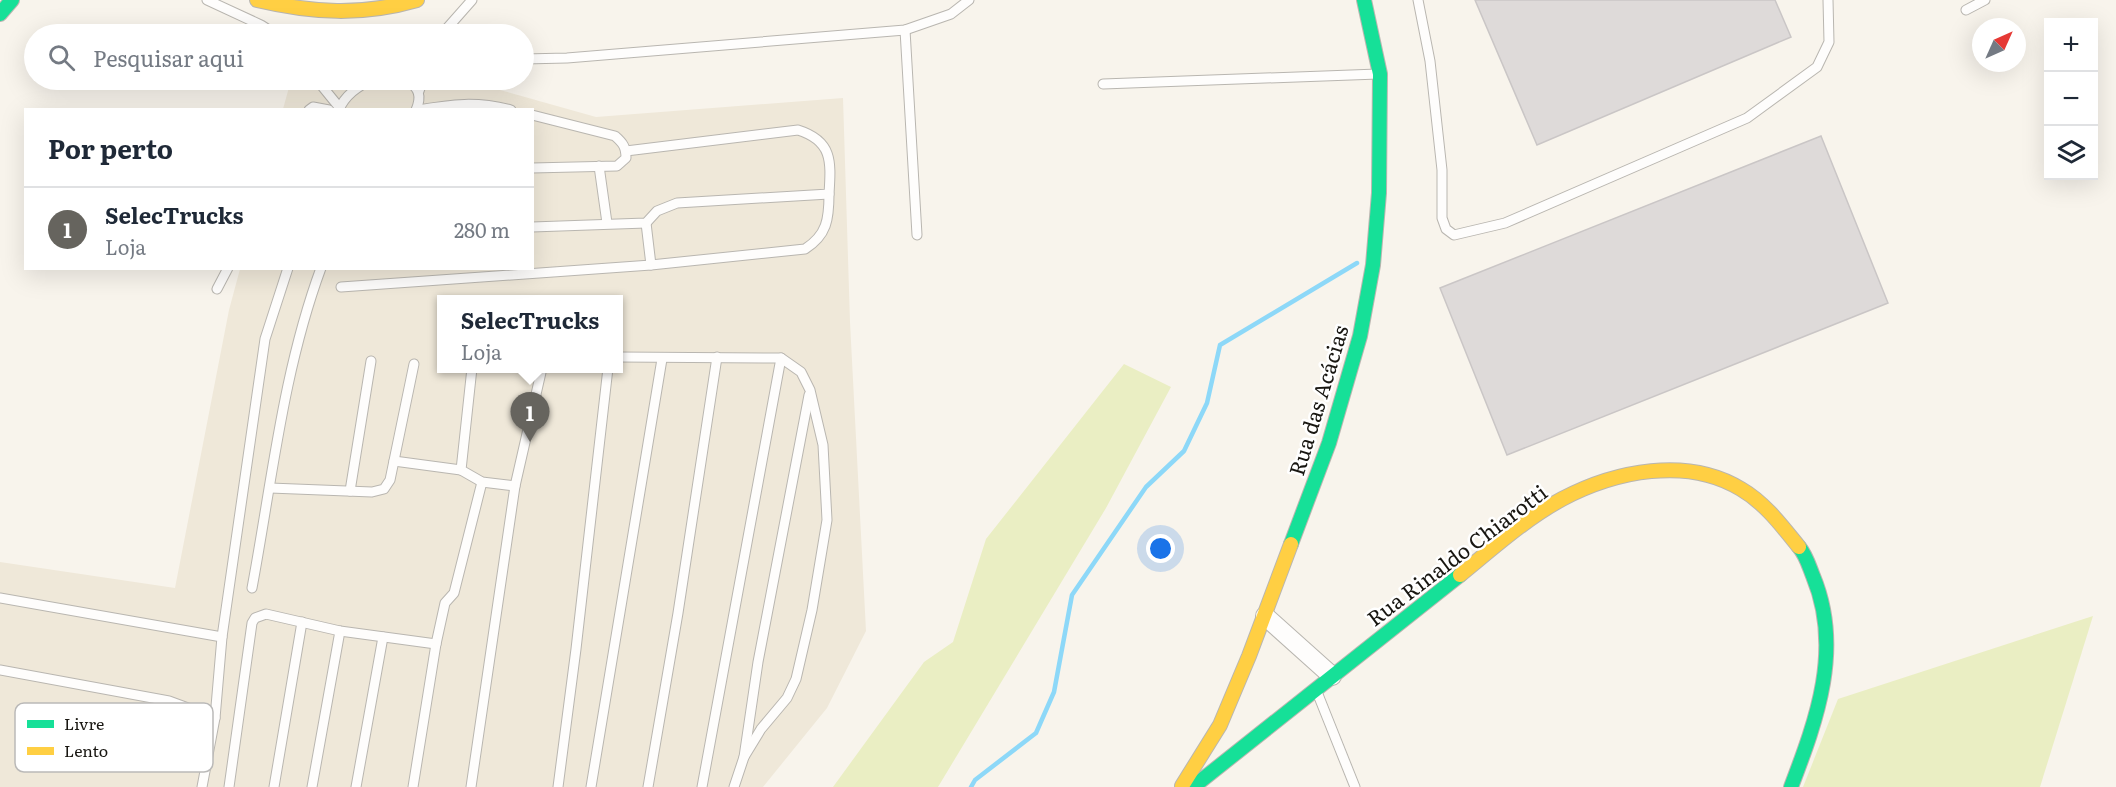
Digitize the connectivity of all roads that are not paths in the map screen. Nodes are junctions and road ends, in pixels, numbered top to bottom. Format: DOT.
graph roads {
  1 [pos="12,0"];
  2 [pos="207,0"];
  3 [pos="257,0"];
  4 [pos="417,0"];
  5 [pos="472,0"];
  6 [pos="969,0"];
  7 [pos="1364,0"];
  8 [pos="1418,0"];
  9 [pos="1828,0"];
  10 [pos="1985,0"];
  11 [pos="1966,10"];
  12 [pos="0,14"];
  13 [pos="259,24"];
  14 [pos="451,24"];
  15 [pos="905,30"];
  16 [pos="534,59"];
  17 [pos="1380,74"];
  18 [pos="1103,84"];
  19 [pos="324,90"];
  20 [pos="354,90"];
  21 [pos="418,91"];
  22 [pos="335,108"];
  23 [pos="337,108"];
  24 [pos="418,108"];
  25 [pos="428,108"];
  26 [pos="503,108"];
  27 [pos="534,116"];
  28 [pos="626,151"];
  29 [pos="599,166"];
  30 [pos="534,168"];
  31 [pos="829,194"];
  32 [pos="607,223"];
  33 [pos="646,223"];
  34 [pos="534,227"];
  35 [pos="917,235"];
  36 [pos="651,266"];
  37 [pos="227,270"];
  38 [pos="287,270"];
  39 [pos="320,270"];
  40 [pos="460,270"];
  41 [pos="461,280"];
  42 [pos="341,287"];
  43 [pos="217,289"];
  44 [pos="623,357"];
  45 [pos="717,357"];
  46 [pos="781,358"];
  47 [pos="662,359"];
  48 [pos="371,361"];
  49 [pos="414,364"];
  50 [pos="472,373"];
  51 [pos="541,373"];
  52 [pos="608,373"];
  53 [pos="810,390"];
  54 [pos="394,461"];
  55 [pos="461,470"];
  56 [pos="482,482"];
  57 [pos="515,486"];
  58 [pos="270,488"];
  59 [pos="350,491"];
  60 [pos="252,588"];
  61 [pos="0,598"];
  62 [pos="1265,616"];
  63 [pos="302,622"];
  64 [pos="340,631"];
  65 [pos="222,636"];
  66 [pos="383,637"];
  67 [pos="436,644"];
  68 [pos="0,670"];
  69 [pos="1332,676"];
  70 [pos="1316,690"];
  71 [pos="174,703"];
  72 [pos="215,718"];
  73 [pos="213,729"];
  74 [pos="744,757"];
  75 [pos="205,772"];
  76 [pos="471,784"];
  77 [pos="202,787"];
  78 [pos="229,787"];
  79 [pos="274,787"];
  80 [pos="312,787"];
  81 [pos="356,787"];
  82 [pos="412,787"];
  83 [pos="482,787"];
  84 [pos="558,787"];
  85 [pos="591,787"];
  86 [pos="648,787"];
  87 [pos="702,787"];
  88 [pos="734,787"];
  89 [pos="1181,787"];
  90 [pos="1193,787"];
  91 [pos="1355,787"];
  92 [pos="1791,787"];
  1 -- 12 [label="main road"];
  2 -- 13 [label="lane"];
  3 -- 4 [label="main road"];
  5 -- 14 [label="lane"];
  6 -- 15 [label="lane"];
  7 -- 17 [label="main road, Rua das Acácias"];
  8 -- 9 [label="lane"];
  10 -- 11 [label="lane"];
  15 -- 16 [label="lane"];
  15 -- 35 [label="lane"];
  17 -- 18 [label="lane"];
  17 -- 62 [label="main road, Rua das Acácias"];
  19 -- 22 [label="lane"];
  20 -- 23 [label="lane"];
  21 -- 24 [label="lane"];
  25 -- 26 [label="lane"];
  27 -- 28 [label="lane"];
  28 -- 29 [label="lane"];
  28 -- 31 [label="lane"];
  29 -- 30 [label="lane"];
  29 -- 32 [label="lane"];
  31 -- 33 [label="lane"];
  31 -- 36 [label="lane"];
  32 -- 33 [label="lane"];
  32 -- 34 [label="lane"];
  33 -- 36 [label="lane"];
  36 -- 41 [label="lane"];
  37 -- 43 [label="lane"];
  38 -- 65 [label="lane"];
  39 -- 58 [label="lane"];
  40 -- 41 [label="lane"];
  41 -- 42 [label="lane"];
  44 -- 47 [label="lane"];
  45 -- 46 [label="lane"];
  45 -- 47 [label="lane"];
  45 -- 86 [label="lane"];
  46 -- 53 [label="lane"];
  46 -- 87 [label="lane"];
  47 -- 85 [label="lane"];
  48 -- 59 [label="lane"];
  49 -- 54 [label="lane"];
  50 -- 55 [label="lane"];
  51 -- 57 [label="lane"];
  52 -- 84 [label="lane"];
  53 -- 74 [label="lane"];
  53 -- 74 [label="lane"];
  54 -- 55 [label="lane"];
  54 -- 59 [label="lane"];
  55 -- 56 [label="lane"];
  56 -- 57 [label="lane"];
  56 -- 67 [label="lane"];
  57 -- 76 [label="lane"];
  58 -- 59 [label="lane"];
  58 -- 60 [label="lane"];
  61 -- 65 [label="lane"];
  62 -- 69 [label="street"];
  62 -- 89 [label="main road, Rua das Acácias"];
  63 -- 64 [label="lane"];
  63 -- 78 [label="lane"];
  63 -- 79 [label="lane"];
  64 -- 66 [label="lane"];
  64 -- 80 [label="lane"];
  65 -- 72 [label="lane"];
  66 -- 67 [label="lane"];
  66 -- 81 [label="lane"];
  67 -- 82 [label="lane"];
  68 -- 71 [label="lane"];
  69 -- 70 [label="main road, Rua Rinaldo Chiarotti"];
  69 -- 92 [label="main road, Rua Rinaldo Chiarotti"];
  70 -- 90 [label="main road, Rua Rinaldo Chiarotti"];
  70 -- 91 [label="lane"];
  72 -- 73 [label="lane"];
  74 -- 88 [label="lane"];
  75 -- 77 [label="lane"];
  76 -- 83 [label="lane"];
}
